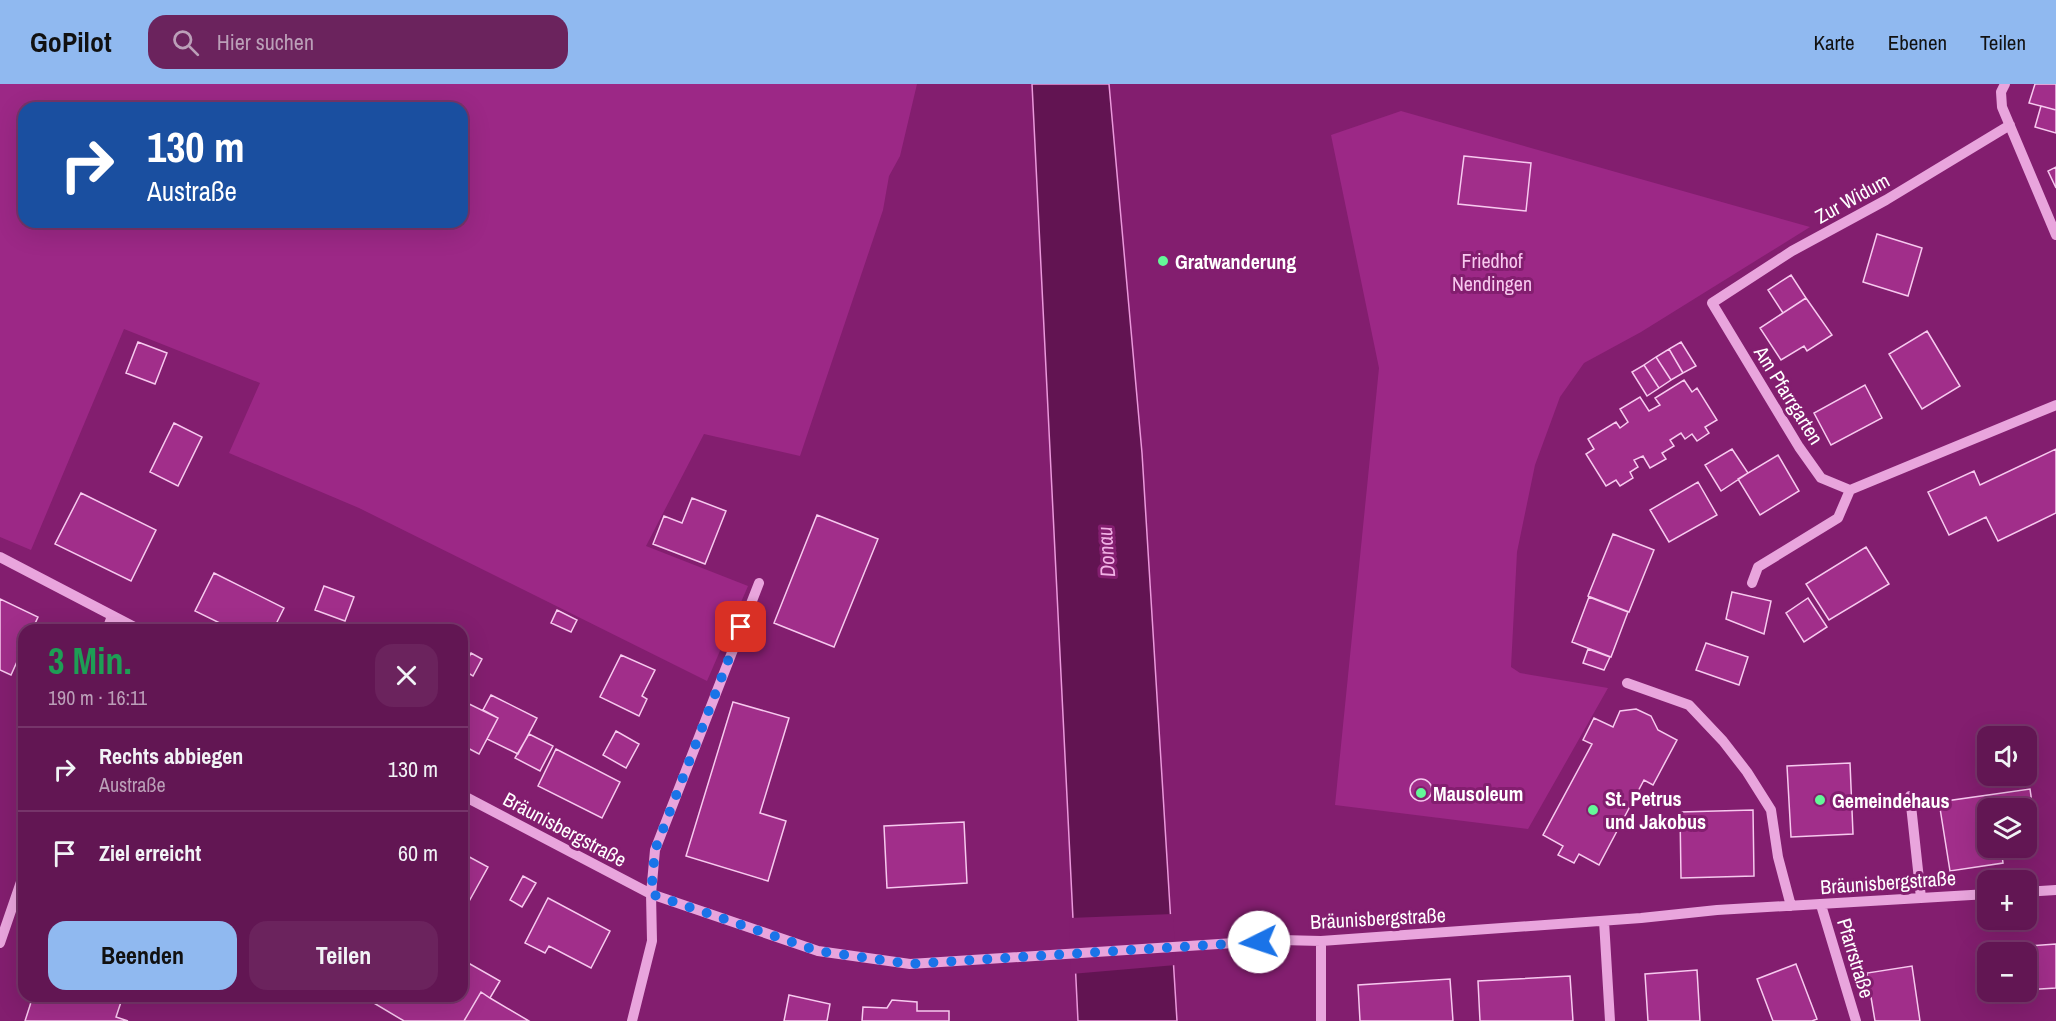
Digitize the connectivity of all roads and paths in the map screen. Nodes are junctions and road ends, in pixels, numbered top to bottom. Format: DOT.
graph roads {
  1 [pos="2005,84"];
  2 [pos="2010,125"];
  3 [pos="2056,235"];
  4 [pos="1712,303"];
  5 [pos="2056,405"];
  6 [pos="1850,490"];
  7 [pos="0,557"];
  8 [pos="759,583"];
  9 [pos="1752,583"];
  10 [pos="112,616"];
  11 [pos="109,624"];
  12 [pos="128,624"];
  13 [pos="1627,683"];
  14 [pos="1910,796"];
  15 [pos="468,798"];
  16 [pos="18,890"];
  17 [pos="2056,890"];
  18 [pos="2037,891"];
  19 [pos="651,894"];
  20 [pos="1977,895"];
  21 [pos="1921,898"];
  22 [pos="1821,905"];
  23 [pos="1791,906"];
  24 [pos="1604,921"];
  25 [pos="1322,941"];
  26 [pos="0,943"];
  27 [pos="632,1021"];
  28 [pos="1321,1021"];
  29 [pos="1610,1021"];
  30 [pos="1856,1021"];
  1 -- 2 [label="street"];
  2 -- 3 [label="street"];
  2 -- 4 [label="street, Zur Widum"];
  4 -- 6 [label="street, Am Pfarrgarten"];
  5 -- 6 [label="street"];
  6 -- 9 [label="street"];
  7 -- 10 [label="street"];
  8 -- 19 [label="street"];
  10 -- 11 [label="street"];
  10 -- 12 [label="street"];
  13 -- 23 [label="street"];
  14 -- 21 [label="street"];
  15 -- 19 [label="street, Bräunisbergstraße"];
  16 -- 26 [label="street"];
  17 -- 18 [label="street"];
  19 -- 25 [label="street, Bräunisbergstraße"];
  19 -- 27 [label="street"];
  20 -- 21 [label="street, Bräunisbergstraße"];
  21 -- 22 [label="street, Bräunisbergstraße"];
  22 -- 23 [label="street, Bräunisbergstraße"];
  22 -- 30 [label="street, Pfarrstraße"];
  23 -- 24 [label="street, Bräunisbergstraße"];
  24 -- 25 [label="street, Bräunisbergstraße"];
  24 -- 29 [label="street"];
  25 -- 28 [label="street"];
}
